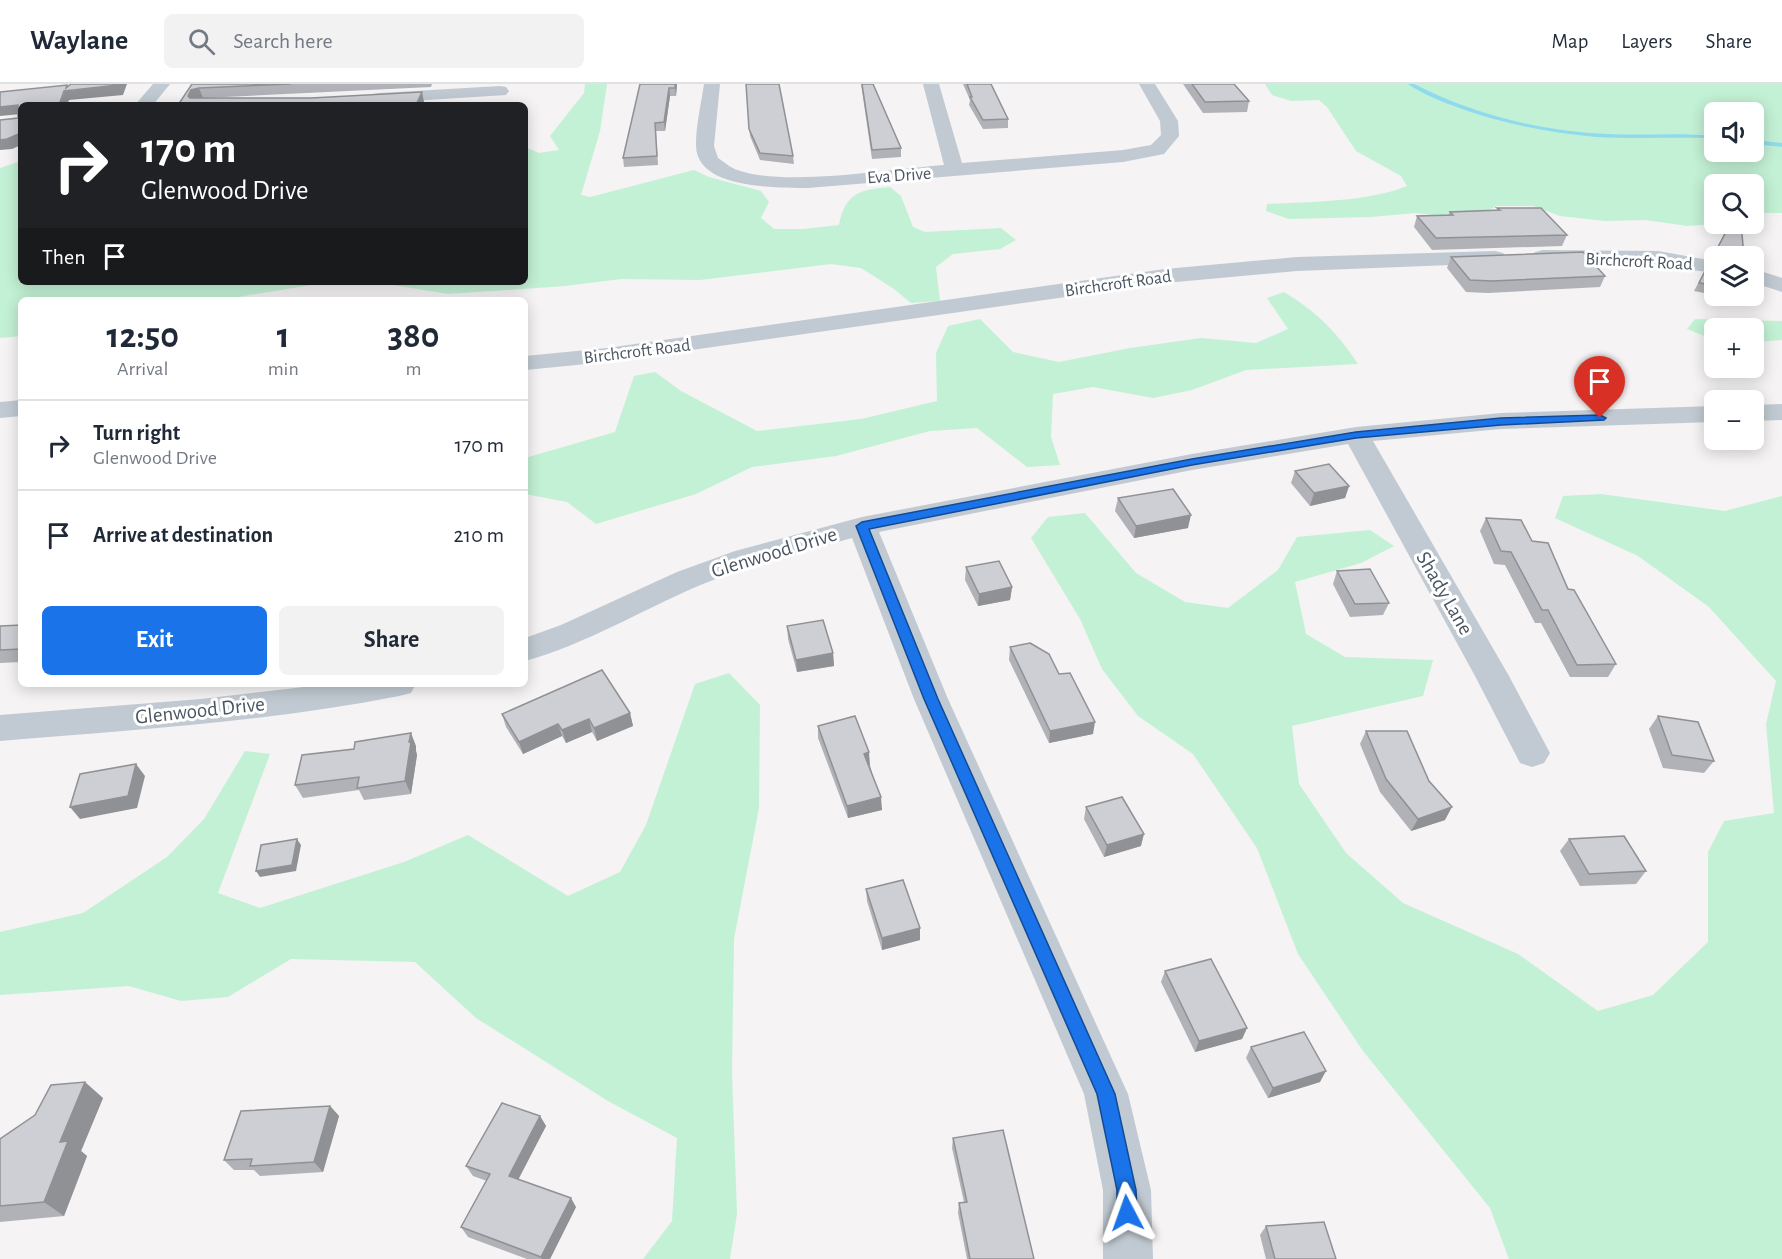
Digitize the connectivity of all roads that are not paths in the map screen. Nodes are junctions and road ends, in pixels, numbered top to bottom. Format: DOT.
graph roads {
  1 [pos="162,84"];
  2 [pos="712,84"];
  3 [pos="931,84"];
  4 [pos="1147,84"];
  5 [pos="500,91"];
  6 [pos="365,98"];
  7 [pos="147,102"];
  8 [pos="955,171"];
  9 [pos="1704,265"];
  10 [pos="1764,279"];
  11 [pos="1782,285"];
  12 [pos="528,363"];
  13 [pos="18,408"];
  14 [pos="0,410"];
  15 [pos="1782,412"];
  16 [pos="1764,413"];
  17 [pos="1704,414"];
  18 [pos="1356,435"];
  19 [pos="862,526"];
  20 [pos="528,650"];
  21 [pos="386,687"];
  22 [pos="0,728"];
  23 [pos="1532,753"];
  24 [pos="1128,1259"];
  1 -- 7 [label="street"];
  2 -- 8 [label="street, Eva Drive"];
  3 -- 8 [label="street"];
  4 -- 8 [label="street, Eva Drive"];
  5 -- 6 [label="street"];
  9 -- 12 [label="street, Birchcroft Road"];
  10 -- 11 [label="street"];
  13 -- 14 [label="street"];
  15 -- 16 [label="street"];
  17 -- 18 [label="street, Glenwood Drive"];
  18 -- 19 [label="street, Glenwood Drive"];
  18 -- 23 [label="street, Shady Lane"];
  19 -- 20 [label="street, Glenwood Drive"];
  19 -- 24 [label="street"];
  21 -- 22 [label="street, Glenwood Drive"];
}
